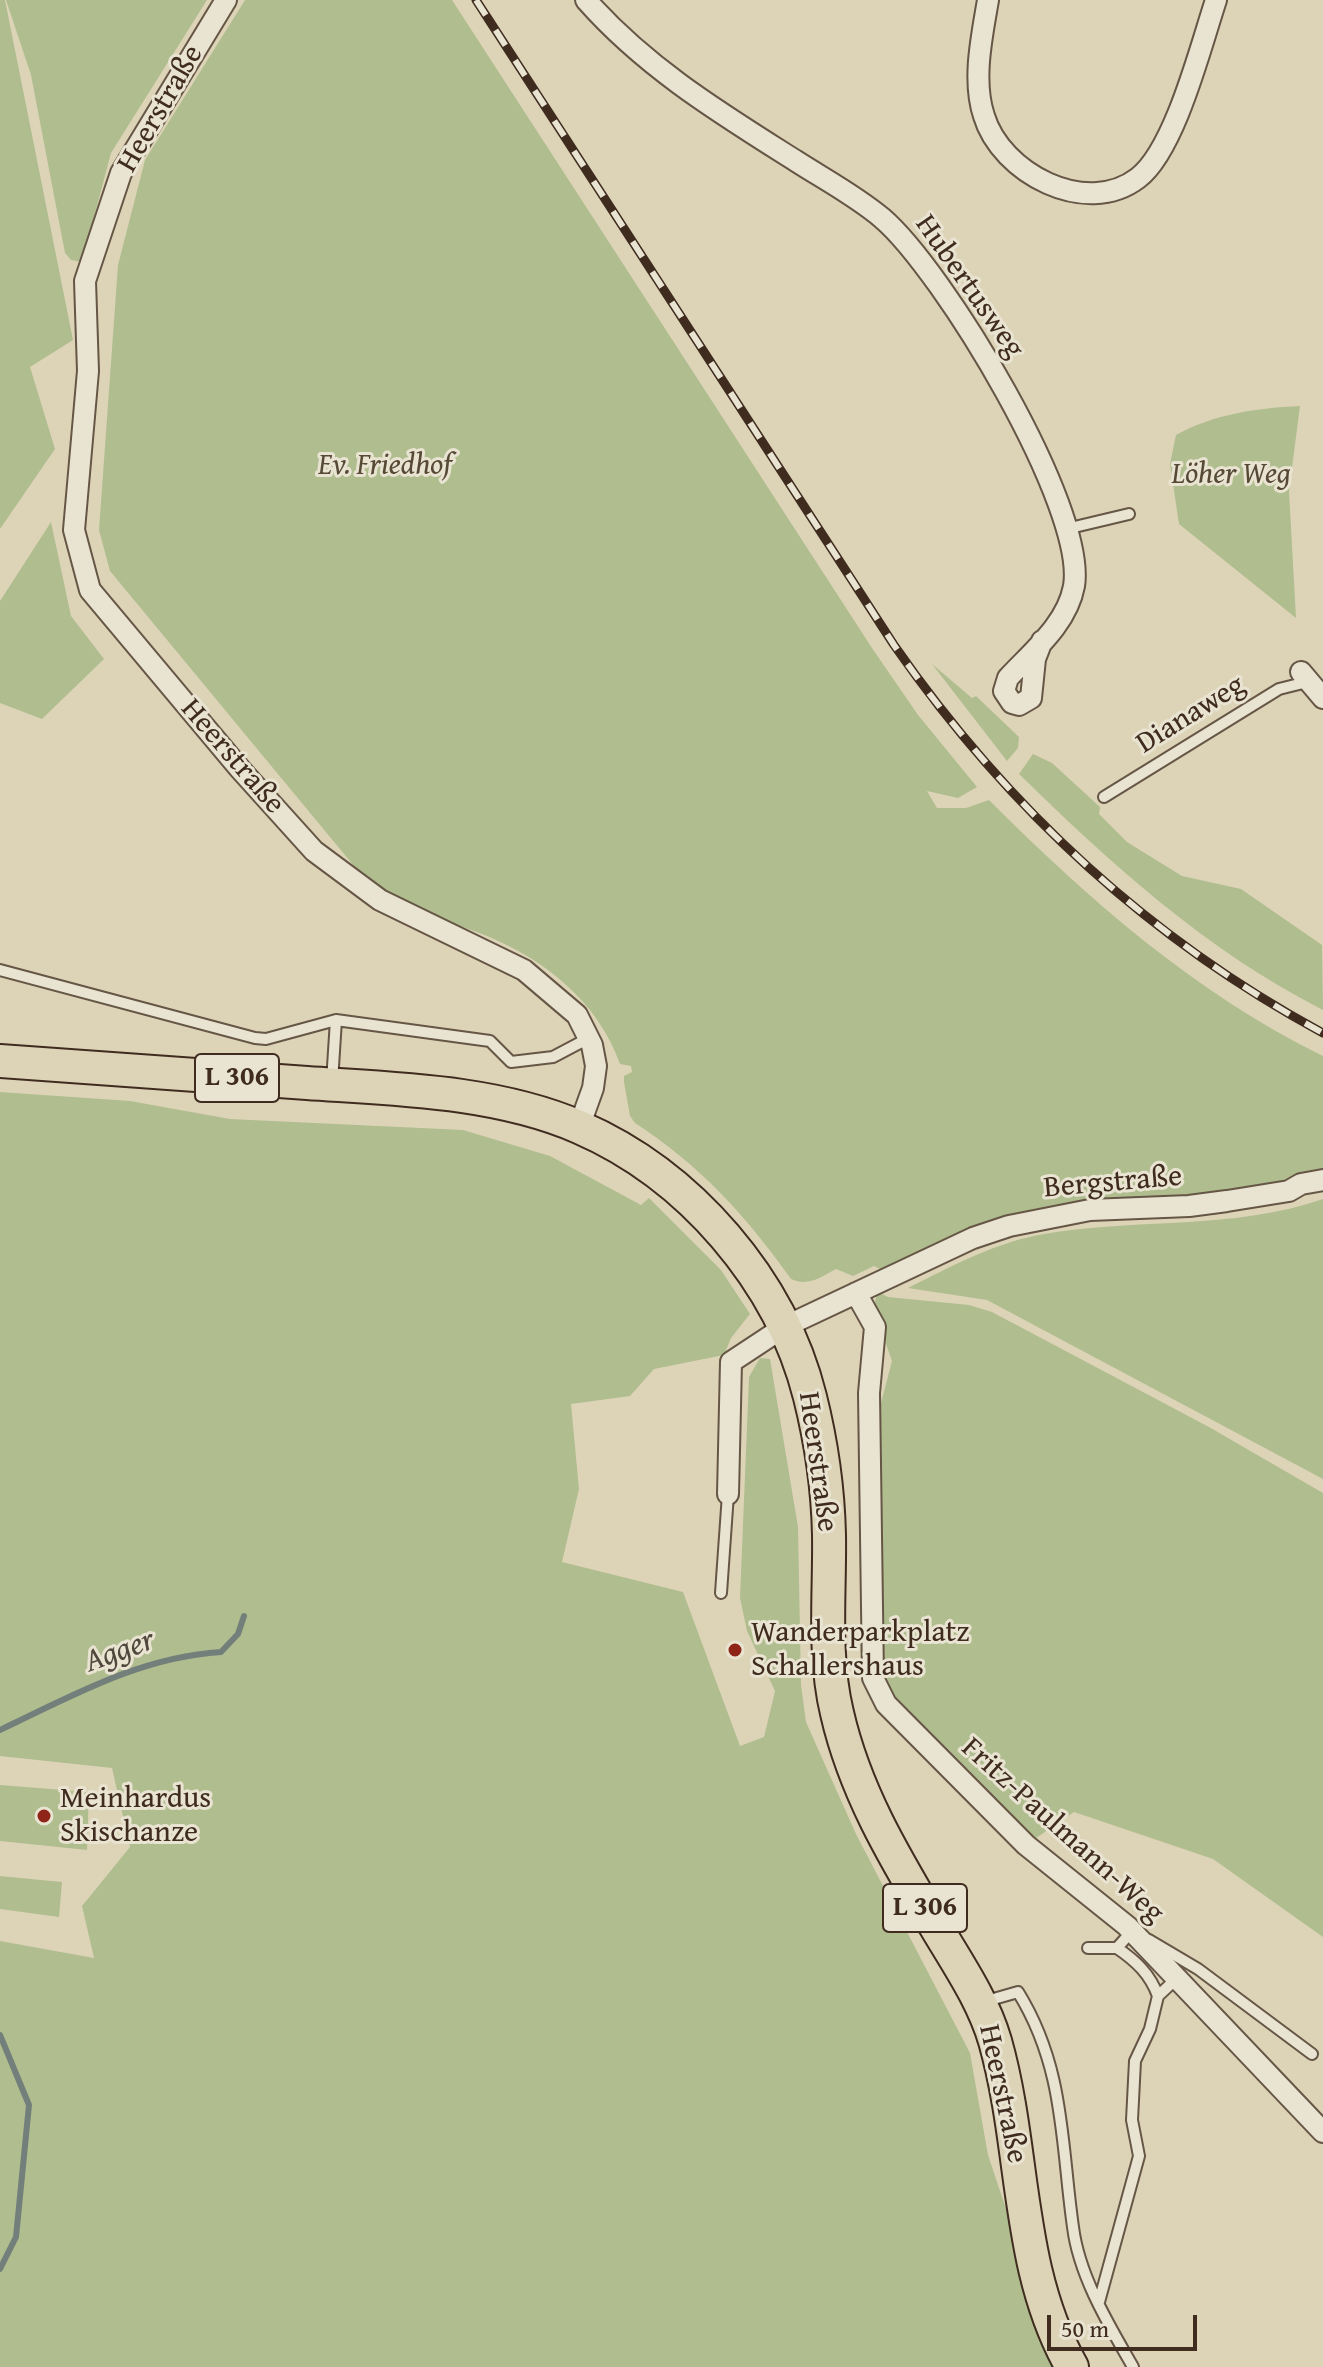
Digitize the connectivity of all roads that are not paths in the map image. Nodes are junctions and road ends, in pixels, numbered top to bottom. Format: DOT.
graph roads {
  1 [pos="226,0"];
  2 [pos="586,0"];
  3 [pos="988,0"];
  4 [pos="1216,0"];
  5 [pos="1129,514"];
  6 [pos="1066,529"];
  7 [pos="1042,641"];
  8 [pos="1304,677"];
  9 [pos="1323,698"];
  10 [pos="1104,797"];
  11 [pos="0,970"];
  12 [pos="336,1020"];
  13 [pos="589,1038"];
  14 [pos="0,1061"];
  15 [pos="332,1085"];
  16 [pos="579,1127"];
  17 [pos="1323,1180"];
  18 [pos="856,1293"];
  19 [pos="784,1327"];
  20 [pos="728,1494"];
  21 [pos="721,1593"];
  22 [pos="1130,1929"];
  23 [pos="1088,1948"];
  24 [pos="1117,1948"];
  25 [pos="1175,1980"];
  26 [pos="1158,1996"];
  27 [pos="981,2002"];
  28 [pos="1312,2054"];
  29 [pos="1323,2132"];
  30 [pos="1099,2302"];
  31 [pos="1072,2367"];
  32 [pos="1133,2367"];
  1 -- 13 [label="street, Heerstraße"];
  2 -- 6 [label="street, Hubertusweg"];
  3 -- 4 [label="street"];
  5 -- 6 [label="lane"];
  6 -- 7 [label="street, Hubertusweg"];
  8 -- 9 [label="street"];
  8 -- 10 [label="lane, Dianaweg"];
  11 -- 12 [label="lane"];
  12 -- 13 [label="lane"];
  12 -- 15 [label="lane"];
  13 -- 16 [label="street, Heerstraße"];
  14 -- 15 [label="main road, L 306"];
  15 -- 16 [label="main road, L 306"];
  16 -- 19 [label="main road, Heerstraße / L 306"];
  17 -- 18 [label="street, Bergstraße"];
  18 -- 19 [label="street, Bergstraße"];
  18 -- 22 [label="street, Fritz-Paulmann-Weg"];
  19 -- 20 [label="street"];
  19 -- 27 [label="main road, Heerstraße / L 306"];
  20 -- 21 [label="lane"];
  22 -- 24 [label="lane"];
  22 -- 25 [label="street, Fritz-Paulmann-Weg"];
  22 -- 28 [label="lane"];
  23 -- 24 [label="lane"];
  24 -- 26 [label="lane"];
  25 -- 26 [label="lane"];
  25 -- 29 [label="street, Fritz-Paulmann-Weg"];
  26 -- 30 [label="lane"];
  27 -- 30 [label="lane"];
  27 -- 31 [label="main road, Heerstraße / L 306"];
  30 -- 32 [label="lane"];
}
